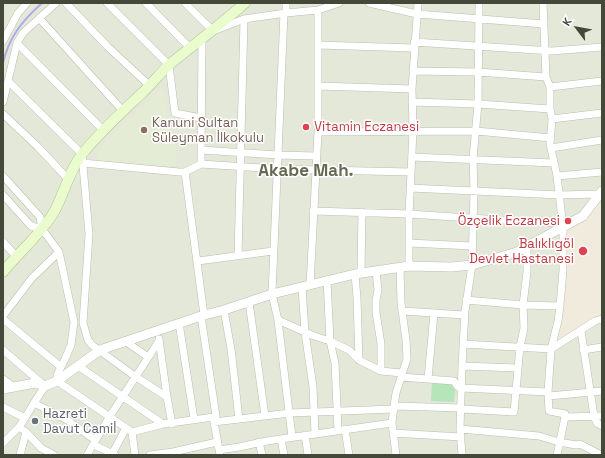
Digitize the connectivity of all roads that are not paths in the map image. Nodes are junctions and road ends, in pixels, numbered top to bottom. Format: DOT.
graph roads {
  1 [pos="28,3"];
  2 [pos="56,3"];
  3 [pos="66,3"];
  4 [pos="107,3"];
  5 [pos="146,3"];
  6 [pos="185,3"];
  7 [pos="245,3"];
  8 [pos="286,3"];
  9 [pos="339,3"];
  10 [pos="369,3"];
  11 [pos="418,3"];
  12 [pos="479,3"];
  13 [pos="543,3"];
  14 [pos="318,10"];
  15 [pos="285,13"];
  16 [pos="417,14"];
  17 [pos="39,18"];
  18 [pos="479,18"];
  19 [pos="244,19"];
  20 [pos="544,24"];
  21 [pos="213,31"];
  22 [pos="202,38"];
  23 [pos="3,41"];
  24 [pos="17,43"];
  25 [pos="318,45"];
  26 [pos="414,45"];
  27 [pos="478,45"];
  28 [pos="602,47"];
  29 [pos="190,48"];
  30 [pos="545,50"];
  31 [pos="169,65"];
  32 [pos="413,71"];
  33 [pos="478,72"];
  34 [pos="546,77"];
  35 [pos="8,81"];
  36 [pos="602,81"];
  37 [pos="150,86"];
  38 [pos="318,86"];
  39 [pos="550,87"];
  40 [pos="412,89"];
  41 [pos="3,102"];
  42 [pos="412,102"];
  43 [pos="478,104"];
  44 [pos="550,109"];
  45 [pos="123,111"];
  46 [pos="602,113"];
  47 [pos="3,114"];
  48 [pos="201,118"];
  49 [pos="552,119"];
  50 [pos="102,130"];
  51 [pos="413,131"];
  52 [pos="476,131"];
  53 [pos="318,132"];
  54 [pos="551,138"];
  55 [pos="602,140"];
  56 [pos="551,148"];
  57 [pos="201,150"];
  58 [pos="240,153"];
  59 [pos="278,155"];
  60 [pos="316,156"];
  61 [pos="412,156"];
  62 [pos="83,158"];
  63 [pos="473,158"];
  64 [pos="554,163"];
  65 [pos="201,164"];
  66 [pos="241,167"];
  67 [pos="278,169"];
  68 [pos="316,170"];
  69 [pos="185,172"];
  70 [pos="411,172"];
  71 [pos="602,172"];
  72 [pos="3,176"];
  73 [pos="557,176"];
  74 [pos="68,179"];
  75 [pos="410,188"];
  76 [pos="474,191"];
  77 [pos="601,193"];
  78 [pos="3,195"];
  79 [pos="560,195"];
  80 [pos="313,210"];
  81 [pos="362,212"];
  82 [pos="409,214"];
  83 [pos="474,218"];
  84 [pos="562,225"];
  85 [pos="42,229"];
  86 [pos="3,242"];
  87 [pos="409,244"];
  88 [pos="472,246"];
  89 [pos="527,248"];
  90 [pos="273,251"];
  91 [pos="59,252"];
  92 [pos="16,256"];
  93 [pos="238,256"];
  94 [pos="198,261"];
  95 [pos="472,265"];
  96 [pos="404,267"];
  97 [pos="376,271"];
  98 [pos="3,272"];
  99 [pos="358,273"];
  100 [pos="327,280"];
  101 [pos="306,286"];
  102 [pos="272,294"];
  103 [pos="466,300"];
  104 [pos="249,302"];
  105 [pos="523,305"];
  106 [pos="560,306"];
  107 [pos="224,310"];
  108 [pos="403,311"];
  109 [pos="434,313"];
  110 [pos="202,315"];
  111 [pos="464,315"];
  112 [pos="3,317"];
  113 [pos="602,319"];
  114 [pos="278,320"];
  115 [pos="179,323"];
  116 [pos="158,331"];
  117 [pos="581,331"];
  118 [pos="305,332"];
  119 [pos="125,341"];
  120 [pos="159,341"];
  121 [pos="330,341"];
  122 [pos="463,344"];
  123 [pos="520,347"];
  124 [pos="602,347"];
  125 [pos="551,349"];
  126 [pos="3,350"];
  127 [pos="100,350"];
  128 [pos="583,350"];
  129 [pos="148,357"];
  130 [pos="360,360"];
  131 [pos="78,366"];
  132 [pos="462,366"];
  133 [pos="61,367"];
  134 [pos="518,368"];
  135 [pos="381,371"];
  136 [pos="402,375"];
  137 [pos="136,377"];
  138 [pos="3,379"];
  139 [pos="428,379"];
  140 [pos="57,381"];
  141 [pos="44,386"];
  142 [pos="14,387"];
  143 [pos="3,388"];
  144 [pos="461,388"];
  145 [pos="516,390"];
  146 [pos="602,391"];
  147 [pos="590,392"];
  148 [pos="549,394"];
  149 [pos="123,397"];
  150 [pos="167,397"];
  151 [pos="34,403"];
  152 [pos="3,407"];
  153 [pos="394,408"];
  154 [pos="461,409"];
  155 [pos="336,411"];
  156 [pos="315,412"];
  157 [pos="290,413"];
  158 [pos="110,416"];
  159 [pos="265,416"];
  160 [pos="598,416"];
  161 [pos="565,417"];
  162 [pos="25,418"];
  163 [pos="239,419"];
  164 [pos="194,420"];
  165 [pos="214,420"];
  166 [pos="392,423"];
  167 [pos="163,424"];
  168 [pos="172,424"];
  169 [pos="602,426"];
  170 [pos="18,427"];
  171 [pos="341,429"];
  172 [pos="129,430"];
  173 [pos="26,432"];
  174 [pos="316,433"];
  175 [pos="393,433"];
  176 [pos="461,433"];
  177 [pos="305,435"];
  178 [pos="292,437"];
  179 [pos="281,439"];
  180 [pos="95,440"];
  181 [pos="217,442"];
  182 [pos="259,442"];
  183 [pos="559,442"];
  184 [pos="3,444"];
  185 [pos="239,447"];
  186 [pos="192,451"];
  187 [pos="220,453"];
  188 [pos="113,454"];
  189 [pos="168,454"];
  190 [pos="20,455"];
  191 [pos="54,455"];
  192 [pos="87,455"];
  193 [pos="135,455"];
  194 [pos="150,455"];
  195 [pos="241,455"];
  196 [pos="262,455"];
  197 [pos="284,455"];
  198 [pos="308,455"];
  199 [pos="349,455"];
  200 [pos="396,455"];
  201 [pos="462,455"];
  202 [pos="557,455"];
  203 [pos="601,455"];
  1 -- 23 [label="street"];
  2 -- 17 [label="street"];
  3 -- 37 [label="street"];
  4 -- 31 [label="street"];
  5 -- 29 [label="street"];
  6 -- 21 [label="street"];
  7 -- 21 [label="main road"];
  8 -- 15 [label="street"];
  9 -- 14 [label="street"];
  10 -- 16 [label="street"];
  11 -- 16 [label="street"];
  12 -- 18 [label="street"];
  13 -- 20 [label="street"];
  14 -- 15 [label="street"];
  14 -- 25 [label="street"];
  15 -- 19 [label="street"];
  15 -- 59 [label="street"];
  16 -- 18 [label="street"];
  16 -- 26 [label="street"];
  17 -- 24 [label="street"];
  17 -- 45 [label="street"];
  18 -- 20 [label="street"];
  18 -- 27 [label="street"];
  19 -- 21 [label="street"];
  19 -- 58 [label="street"];
  20 -- 30 [label="street"];
  21 -- 22 [label="main road"];
  22 -- 29 [label="main road"];
  22 -- 48 [label="street"];
  24 -- 35 [label="street"];
  24 -- 50 [label="street"];
  25 -- 26 [label="street"];
  25 -- 38 [label="street"];
  26 -- 27 [label="street"];
  26 -- 32 [label="street"];
  27 -- 30 [label="street"];
  27 -- 33 [label="street"];
  28 -- 30 [label="street"];
  29 -- 31 [label="main road"];
  30 -- 34 [label="street"];
  31 -- 37 [label="main road"];
  31 -- 48 [label="street"];
  32 -- 33 [label="street"];
  32 -- 40 [label="street"];
  33 -- 34 [label="street"];
  33 -- 43 [label="street"];
  34 -- 39 [label="street"];
  35 -- 41 [label="street"];
  35 -- 62 [label="street"];
  36 -- 39 [label="street"];
  37 -- 45 [label="main road"];
  38 -- 40 [label="street"];
  38 -- 53 [label="street"];
  39 -- 44 [label="street"];
  40 -- 42 [label="street"];
  42 -- 43 [label="street"];
  42 -- 51 [label="street"];
  43 -- 44 [label="street"];
  43 -- 52 [label="street"];
  44 -- 49 [label="street"];
  45 -- 50 [label="main road"];
  46 -- 49 [label="street"];
  47 -- 74 [label="street"];
  48 -- 57 [label="street"];
  49 -- 54 [label="street"];
  50 -- 62 [label="main road"];
  51 -- 52 [label="street"];
  51 -- 53 [label="street"];
  51 -- 61 [label="street"];
  52 -- 54 [label="street"];
  52 -- 63 [label="street"];
  53 -- 60 [label="street"];
  54 -- 56 [label="street"];
  55 -- 56 [label="street"];
  56 -- 64 [label="street"];
  57 -- 58 [label="street"];
  57 -- 65 [label="street"];
  58 -- 59 [label="street"];
  58 -- 66 [label="street"];
  59 -- 60 [label="street"];
  59 -- 67 [label="street"];
  60 -- 68 [label="street"];
  61 -- 63 [label="street"];
  61 -- 70 [label="street"];
  62 -- 69 [label="street"];
  62 -- 74 [label="main road"];
  62 -- 127 [label="street"];
  63 -- 64 [label="street"];
  63 -- 76 [label="street"];
  64 -- 73 [label="street"];
  65 -- 66 [label="street"];
  65 -- 69 [label="street"];
  66 -- 67 [label="street"];
  66 -- 93 [label="street"];
  67 -- 68 [label="street"];
  67 -- 90 [label="street"];
  68 -- 70 [label="street"];
  68 -- 80 [label="street"];
  69 -- 94 [label="street"];
  70 -- 75 [label="street"];
  71 -- 73 [label="street"];
  72 -- 85 [label="street"];
  73 -- 79 [label="street"];
  74 -- 85 [label="main road"];
  75 -- 76 [label="street"];
  75 -- 82 [label="street"];
  76 -- 79 [label="street"];
  76 -- 83 [label="street"];
  77 -- 79 [label="street"];
  77 -- 84 [label="street"];
  78 -- 85 [label="street"];
  79 -- 84 [label="street"];
  80 -- 81 [label="street"];
  80 -- 101 [label="street"];
  81 -- 82 [label="street"];
  81 -- 99 [label="street"];
  82 -- 83 [label="street"];
  82 -- 87 [label="street"];
  83 -- 84 [label="street"];
  83 -- 88 [label="street"];
  84 -- 89 [label="street"];
  84 -- 106 [label="street"];
  85 -- 91 [label="street"];
  85 -- 92 [label="main road"];
  86 -- 92 [label="street"];
  87 -- 88 [label="street"];
  87 -- 96 [label="street"];
  88 -- 95 [label="street"];
  89 -- 95 [label="street"];
  89 -- 105 [label="street"];
  90 -- 93 [label="street"];
  90 -- 102 [label="street"];
  91 -- 112 [label="street"];
  91 -- 133 [label="street"];
  92 -- 98 [label="main road"];
  93 -- 94 [label="street"];
  94 -- 110 [label="street"];
  95 -- 96 [label="street"];
  95 -- 103 [label="street"];
  96 -- 97 [label="street"];
  96 -- 108 [label="street"];
  97 -- 99 [label="street"];
  97 -- 135 [label="street"];
  99 -- 100 [label="street"];
  99 -- 130 [label="street"];
  100 -- 101 [label="street"];
  100 -- 121 [label="street"];
  101 -- 102 [label="street"];
  101 -- 118 [label="street"];
  102 -- 104 [label="street"];
  102 -- 114 [label="street"];
  103 -- 105 [label="street"];
  103 -- 111 [label="street"];
  104 -- 107 [label="street"];
  104 -- 159 [label="street"];
  105 -- 106 [label="street"];
  105 -- 123 [label="street"];
  106 -- 125 [label="street"];
  107 -- 110 [label="street"];
  107 -- 163 [label="street"];
  108 -- 109 [label="street"];
  108 -- 136 [label="street"];
  109 -- 111 [label="street"];
  109 -- 139 [label="street"];
  110 -- 115 [label="street"];
  110 -- 165 [label="street"];
  111 -- 122 [label="street"];
  112 -- 133 [label="street"];
  113 -- 117 [label="street"];
  114 -- 118 [label="street"];
  114 -- 157 [label="street"];
  115 -- 116 [label="street"];
  115 -- 164 [label="street"];
  116 -- 119 [label="street"];
  116 -- 120 [label="street"];
  117 -- 125 [label="street"];
  117 -- 128 [label="street"];
  118 -- 121 [label="street"];
  118 -- 156 [label="street"];
  119 -- 127 [label="street"];
  119 -- 129 [label="street"];
  120 -- 129 [label="street"];
  120 -- 150 [label="street"];
  121 -- 130 [label="street"];
  121 -- 155 [label="street"];
  122 -- 123 [label="street"];
  122 -- 132 [label="street"];
  123 -- 125 [label="street"];
  123 -- 134 [label="street"];
  124 -- 128 [label="street"];
  125 -- 148 [label="street"];
  126 -- 141 [label="street"];
  127 -- 131 [label="street"];
  127 -- 137 [label="street"];
  128 -- 147 [label="street"];
  129 -- 137 [label="street"];
  130 -- 135 [label="street"];
  131 -- 140 [label="street"];
  131 -- 149 [label="street"];
  132 -- 134 [label="street"];
  132 -- 144 [label="street"];
  133 -- 140 [label="street"];
  134 -- 145 [label="street"];
  135 -- 136 [label="street"];
  136 -- 139 [label="street"];
  136 -- 153 [label="street"];
  137 -- 149 [label="street"];
  137 -- 150 [label="street"];
  138 -- 142 [label="street"];
  139 -- 144 [label="street"];
  140 -- 141 [label="street"];
  140 -- 158 [label="street"];
  141 -- 142 [label="street"];
  141 -- 151 [label="street"];
  142 -- 143 [label="street"];
  144 -- 145 [label="street"];
  144 -- 154 [label="street"];
  145 -- 148 [label="street"];
  145 -- 154 [label="street"];
  146 -- 147 [label="street"];
  147 -- 148 [label="street"];
  147 -- 160 [label="street"];
  148 -- 161 [label="street"];
  149 -- 158 [label="street"];
  149 -- 167 [label="street"];
  150 -- 168 [label="street"];
  151 -- 162 [label="street"];
  151 -- 180 [label="street"];
  152 -- 162 [label="street"];
  153 -- 154 [label="street"];
  153 -- 155 [label="street"];
  153 -- 166 [label="street"];
  154 -- 176 [label="street"];
  155 -- 156 [label="street"];
  155 -- 171 [label="street"];
  156 -- 157 [label="street"];
  156 -- 174 [label="street"];
  157 -- 159 [label="street"];
  157 -- 178 [label="street"];
  158 -- 172 [label="street"];
  158 -- 180 [label="street"];
  159 -- 163 [label="street"];
  160 -- 161 [label="street"];
  160 -- 169 [label="street"];
  161 -- 183 [label="street"];
  162 -- 170 [label="street"];
  163 -- 165 [label="street"];
  164 -- 165 [label="street"];
  164 -- 168 [label="street"];
  165 -- 181 [label="street"];
  166 -- 171 [label="street"];
  166 -- 175 [label="street"];
  167 -- 168 [label="street"];
  167 -- 172 [label="street"];
  170 -- 173 [label="street"];
  170 -- 184 [label="street"];
  171 -- 174 [label="street"];
  171 -- 199 [label="street"];
  172 -- 188 [label="street"];
  172 -- 193 [label="street"];
  173 -- 190 [label="street"];
  173 -- 191 [label="street"];
  174 -- 177 [label="street"];
  175 -- 176 [label="street"];
  175 -- 200 [label="street"];
  176 -- 183 [label="street"];
  176 -- 201 [label="street"];
  177 -- 178 [label="street"];
  177 -- 198 [label="street"];
  178 -- 179 [label="street"];
  179 -- 182 [label="street"];
  179 -- 197 [label="street"];
  180 -- 188 [label="street"];
  180 -- 192 [label="street"];
  181 -- 186 [label="street"];
  181 -- 187 [label="street"];
  182 -- 185 [label="street"];
  182 -- 196 [label="street"];
  183 -- 202 [label="street"];
  183 -- 203 [label="street"];
  185 -- 187 [label="street"];
  185 -- 195 [label="street"];
  186 -- 189 [label="street"];
  189 -- 194 [label="street"];
}
